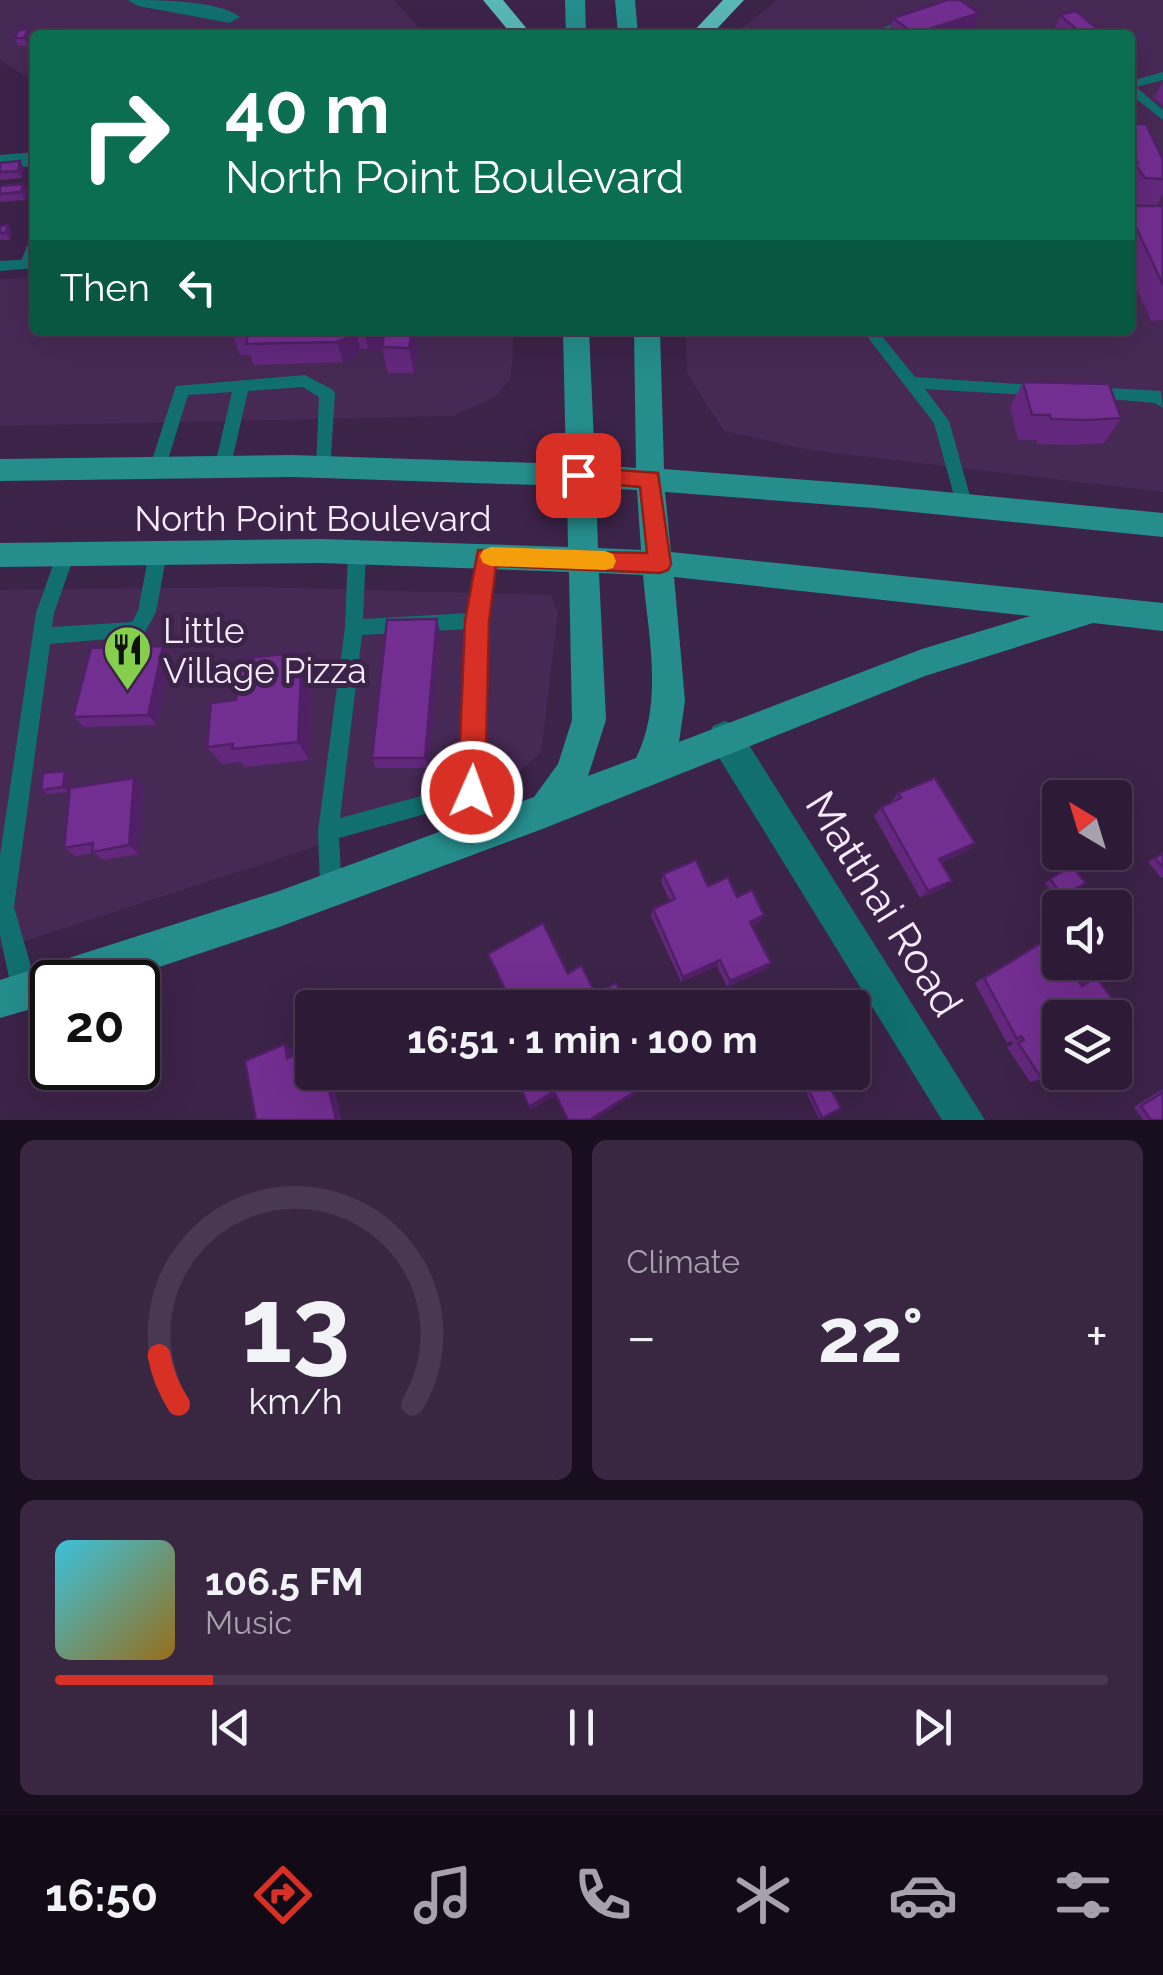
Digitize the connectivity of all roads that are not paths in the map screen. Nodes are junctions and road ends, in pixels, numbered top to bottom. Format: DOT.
graph roads {
  1 [pos="138,0"];
  2 [pos="493,0"];
  3 [pos="575,0"];
  4 [pos="625,0"];
  5 [pos="734,0"];
  6 [pos="921,15"];
  7 [pos="230,17"];
  8 [pos="518,30"];
  9 [pos="576,30"];
  10 [pos="628,30"];
  11 [pos="705,30"];
  12 [pos="887,30"];
  13 [pos="1163,76"];
  14 [pos="1135,84"];
  15 [pos="1135,91"];
  16 [pos="1163,116"];
  17 [pos="30,159"];
  18 [pos="0,162"];
  19 [pos="30,259"];
  20 [pos="0,266"];
  21 [pos="576,335"];
  22 [pos="647,335"];
  23 [pos="873,335"];
  24 [pos="913,383"];
  25 [pos="241,386"];
  26 [pos="1162,399"];
  27 [pos="158,466"];
  28 [pos="223,466"];
  29 [pos="324,466"];
  30 [pos="0,470"];
  31 [pos="578,475"];
  32 [pos="650,479"];
  33 [pos="964,503"];
  34 [pos="1163,525"];
  35 [pos="357,552"];
  36 [pos="158,553"];
  37 [pos="66,554"];
  38 [pos="0,555"];
  39 [pos="486,556"];
  40 [pos="581,560"];
  41 [pos="660,564"];
  42 [pos="1094,610"];
  43 [pos="1163,617"];
  44 [pos="477,621"];
  45 [pos="354,628"];
  46 [pos="42,636"];
  47 [pos="725,737"];
  48 [pos="648,770"];
  49 [pos="472,792"];
  50 [pos="545,811"];
  51 [pos="328,830"];
  52 [pos="470,839"];
  53 [pos="331,889"];
  54 [pos="122,960"];
  55 [pos="30,984"];
  56 [pos="966,1120"];
  1 -- 7 [label="street"];
  2 -- 8 [label="highway"];
  3 -- 9 [label="main road"];
  4 -- 10 [label="main road"];
  5 -- 11 [label="highway"];
  6 -- 12 [label="lane"];
  13 -- 14 [label="lane"];
  15 -- 16 [label="lane"];
  17 -- 18 [label="street"];
  19 -- 20 [label="lane"];
  21 -- 31 [label="main road"];
  22 -- 32 [label="main road"];
  23 -- 24 [label="lane"];
  24 -- 26 [label="lane"];
  24 -- 33 [label="lane"];
  25 -- 27 [label="lane"];
  25 -- 28 [label="lane"];
  25 -- 29 [label="lane"];
  27 -- 28 [label="main road, North Point Boulevard"];
  27 -- 30 [label="main road, North Point Boulevard"];
  28 -- 29 [label="main road, North Point Boulevard"];
  29 -- 31 [label="main road, North Point Boulevard"];
  31 -- 32 [label="main road, North Point Boulevard"];
  31 -- 40 [label="main road"];
  32 -- 33 [label="main road, North Point Boulevard"];
  32 -- 41 [label="main road"];
  33 -- 34 [label="main road, North Point Boulevard"];
  35 -- 36 [label="main road, North Point Boulevard"];
  35 -- 39 [label="main road, North Point Boulevard"];
  35 -- 45 [label="lane"];
  36 -- 37 [label="main road, North Point Boulevard"];
  36 -- 46 [label="lane"];
  37 -- 38 [label="main road, North Point Boulevard"];
  37 -- 46 [label="lane"];
  39 -- 40 [label="main road, North Point Boulevard"];
  39 -- 44 [label="lane"];
  40 -- 41 [label="main road, North Point Boulevard"];
  40 -- 50 [label="main road"];
  41 -- 42 [label="main road, North Point Boulevard"];
  41 -- 48 [label="main road"];
  42 -- 43 [label="main road, North Point Boulevard"];
  42 -- 47 [label="main road"];
  44 -- 45 [label="lane"];
  44 -- 49 [label="lane"];
  45 -- 51 [label="lane"];
  46 -- 55 [label="lane"];
  47 -- 48 [label="main road"];
  47 -- 56 [label="street, Matthai Road"];
  48 -- 50 [label="main road"];
  49 -- 51 [label="lane"];
  49 -- 52 [label="lane"];
  50 -- 52 [label="main road"];
  51 -- 53 [label="lane"];
  52 -- 53 [label="main road"];
  53 -- 54 [label="main road"];
}
